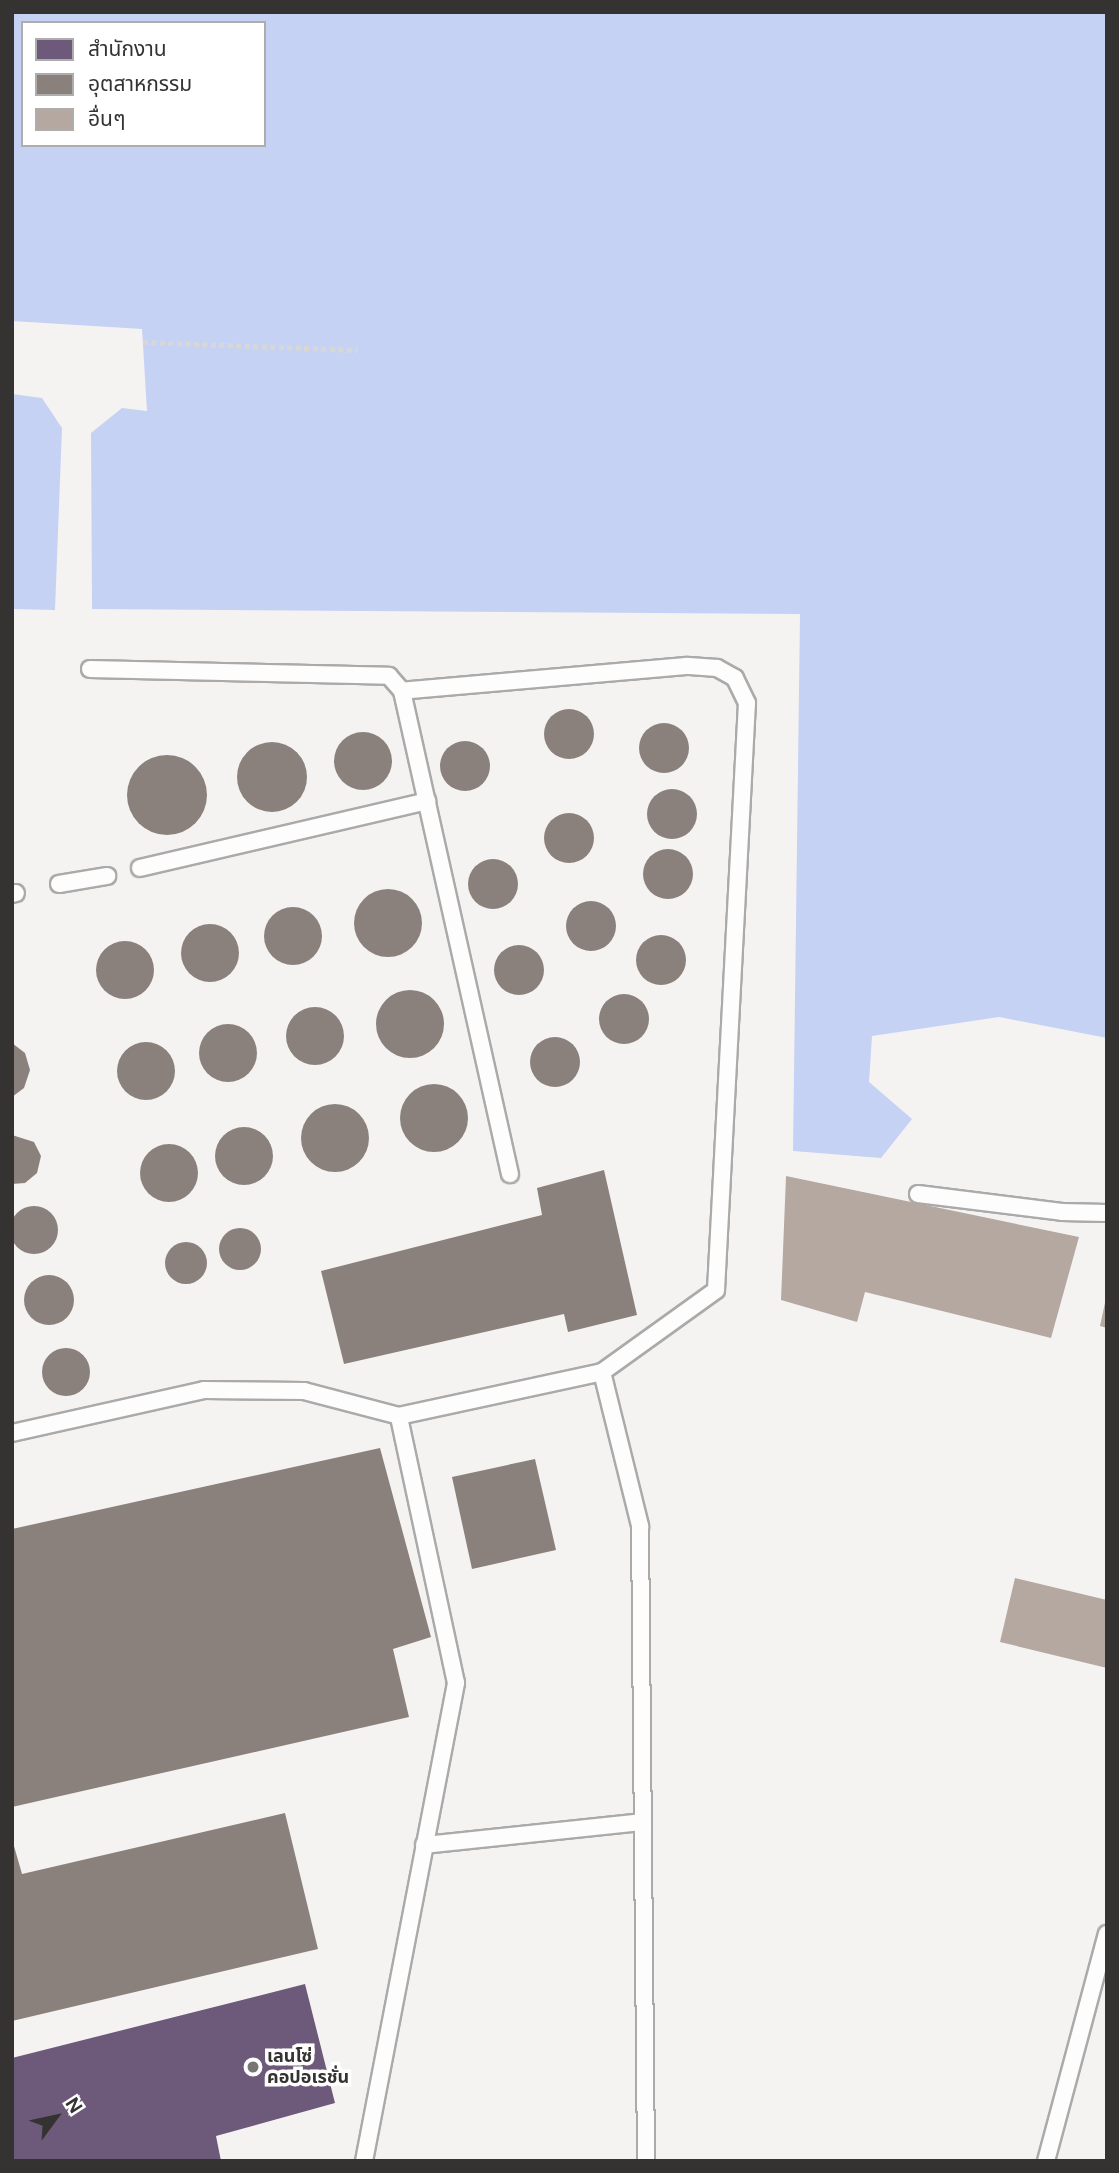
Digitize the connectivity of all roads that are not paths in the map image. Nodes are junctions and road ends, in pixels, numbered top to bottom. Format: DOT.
graph roads {
  1 [pos="90,669"];
  2 [pos="402,691"];
  3 [pos="427,801"];
  4 [pos="140,868"];
  5 [pos="107,876"];
  6 [pos="59,884"];
  7 [pos="510,1174"];
  8 [pos="918,1194"];
  9 [pos="1107,1213"];
  10 [pos="603,1372"];
  11 [pos="399,1416"];
  12 [pos="12,1433"];
  13 [pos="643,1822"];
  14 [pos="424,1845"];
  15 [pos="1107,1934"];
  16 [pos="364,2161"];
  17 [pos="646,2161"];
  18 [pos="1046,2161"];
  1 -- 2 [label="lane"];
  2 -- 3 [label="lane"];
  2 -- 10 [label="lane"];
  3 -- 4 [label="lane"];
  3 -- 7 [label="lane"];
  5 -- 6 [label="lane"];
  8 -- 9 [label="lane"];
  10 -- 11 [label="lane"];
  10 -- 13 [label="lane"];
  11 -- 12 [label="lane"];
  11 -- 14 [label="lane"];
  13 -- 14 [label="lane"];
  13 -- 17 [label="lane"];
  14 -- 16 [label="lane"];
  15 -- 18 [label="lane"];
}
